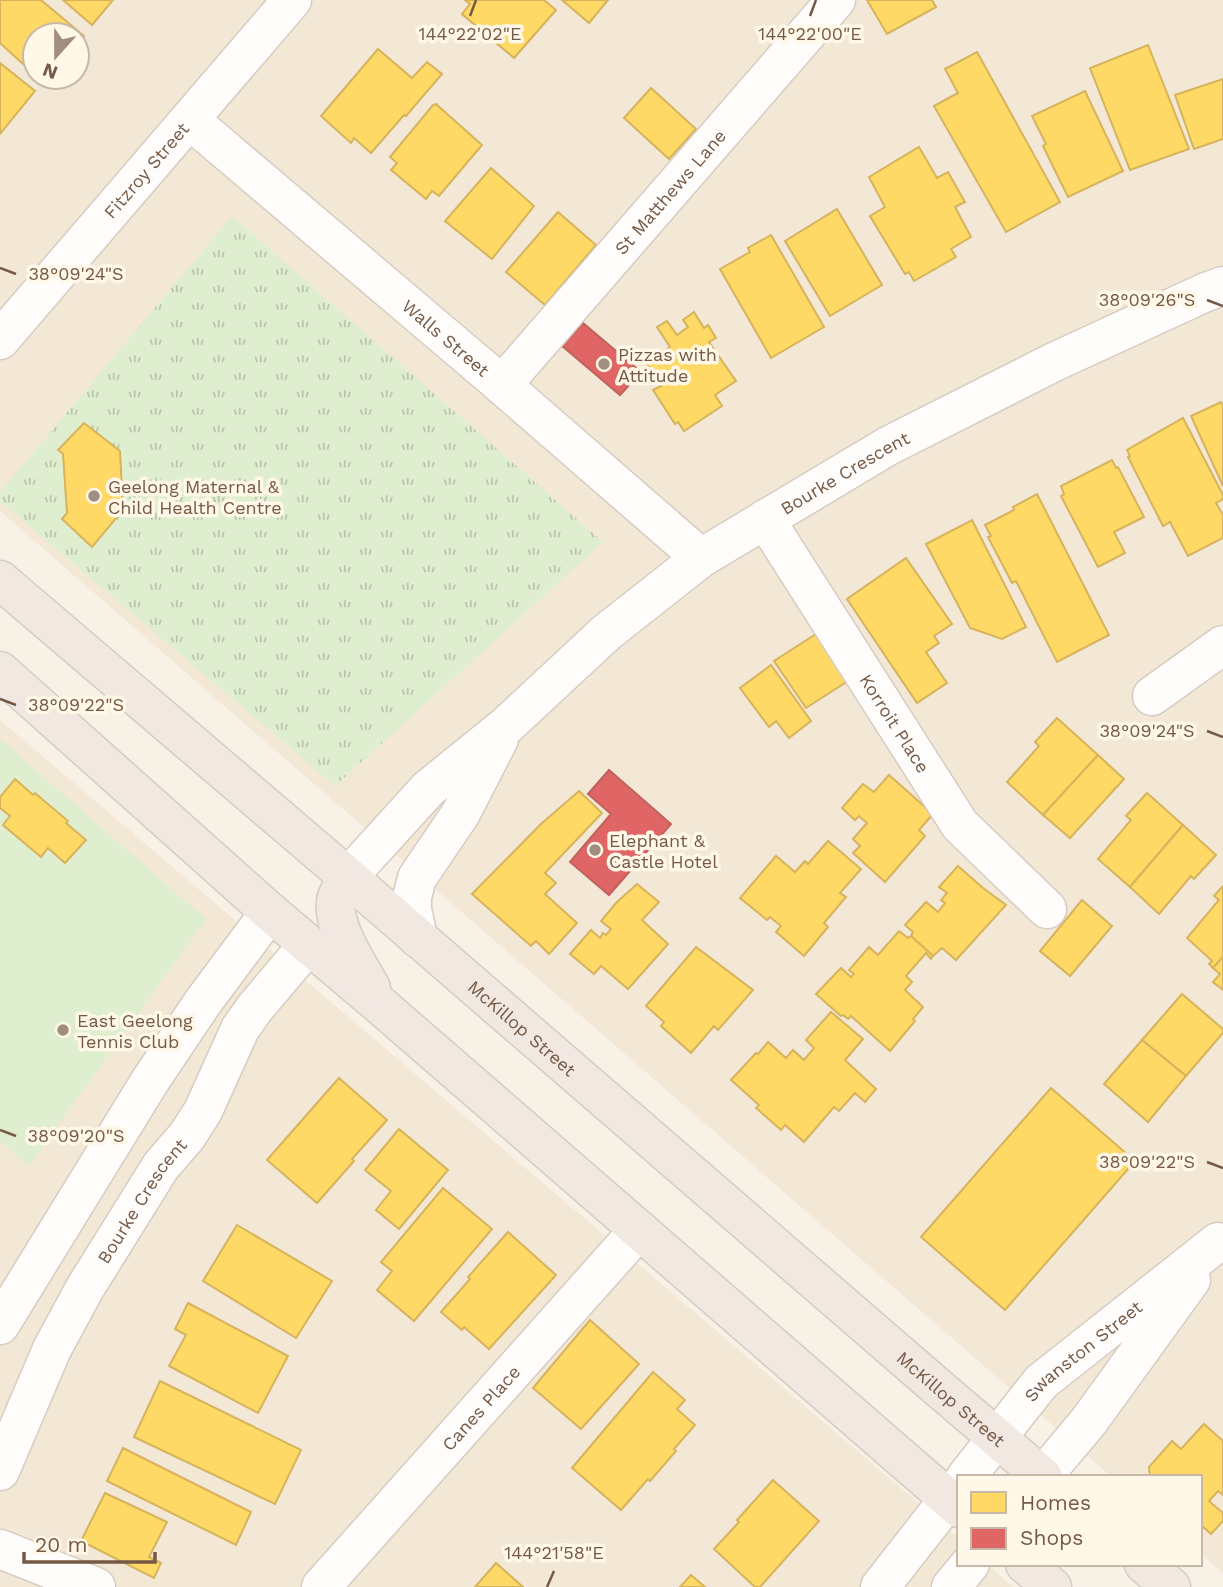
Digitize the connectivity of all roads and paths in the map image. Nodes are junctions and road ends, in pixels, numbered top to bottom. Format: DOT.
graph roads {
  1 [pos="292,0"];
  2 [pos="836,0"];
  3 [pos="190,120"];
  4 [pos="1223,286"];
  5 [pos="0,340"];
  6 [pos="502,385"];
  7 [pos="765,519"];
  8 [pos="701,558"];
  9 [pos="0,580"];
  10 [pos="1223,645"];
  11 [pos="0,671"];
  12 [pos="1152,696"];
  13 [pos="507,725"];
  14 [pos="348,877"];
  15 [pos="1047,909"];
  16 [pos="270,912"];
  17 [pos="418,938"];
  18 [pos="308,945"];
  19 [pos="380,1005"];
  20 [pos="639,1230"];
  21 [pos="1221,1239"];
  22 [pos="1,1319"];
  23 [pos="52,1349"];
  24 [pos="997,1438"];
  25 [pos="0,1471"];
  26 [pos="971,1475"];
  27 [pos="1041,1475"];
  28 [pos="1045,1475"];
  29 [pos="957,1492"];
  30 [pos="957,1494"];
  31 [pos="0,1549"];
  32 [pos="968,1566"];
  33 [pos="1027,1566"];
  34 [pos="1146,1566"];
  35 [pos="96,1587"];
  36 [pos="321,1587"];
  37 [pos="880,1587"];
  38 [pos="951,1587"];
  39 [pos="1052,1587"];
  40 [pos="1171,1587"];
  1 -- 3 [label="street, Fitzroy Street"];
  2 -- 6 [label="street, St Matthews Lane"];
  3 -- 5 [label="street, Fitzroy Street"];
  3 -- 6 [label="street, Walls Street"];
  4 -- 7 [label="street, Bourke Crescent"];
  6 -- 8 [label="street, Walls Street"];
  7 -- 8 [label="street, Bourke Crescent"];
  7 -- 15 [label="street, Korroit Place"];
  8 -- 13 [label="street, Bourke Crescent"];
  9 -- 14 [label="highway, McKillop Street"];
  10 -- 12 [label="street"];
  11 -- 16 [label="highway"];
  13 -- 14 [label="street, Bourke Crescent"];
  13 -- 17 [label="street, Bourke Crescent"];
  14 -- 17 [label="highway, McKillop Street"];
  14 -- 19 [label="highway"];
  16 -- 18 [label="highway"];
  16 -- 22 [label="street"];
  17 -- 24 [label="highway, McKillop Street"];
  18 -- 19 [label="highway"];
  18 -- 23 [label="street, Bourke Crescent"];
  19 -- 20 [label="highway"];
  20 -- 29 [label="highway"];
  20 -- 36 [label="street, Canes Place"];
  21 -- 24 [label="street, Swanston Street"];
  21 -- 28 [label="street, Swanston Street"];
  22 -- 23 [label="street"];
  23 -- 25 [label="street, Bourke Crescent"];
  24 -- 26 [label="street, Swanston Street"];
  24 -- 27 [label="highway, McKillop Street"];
  30 -- 37 [label="street, Swanston Street"];
  31 -- 35 [label="street"];
  32 -- 38 [label="street"];
  33 -- 39 [label="highway"];
  34 -- 40 [label="highway"];
}
